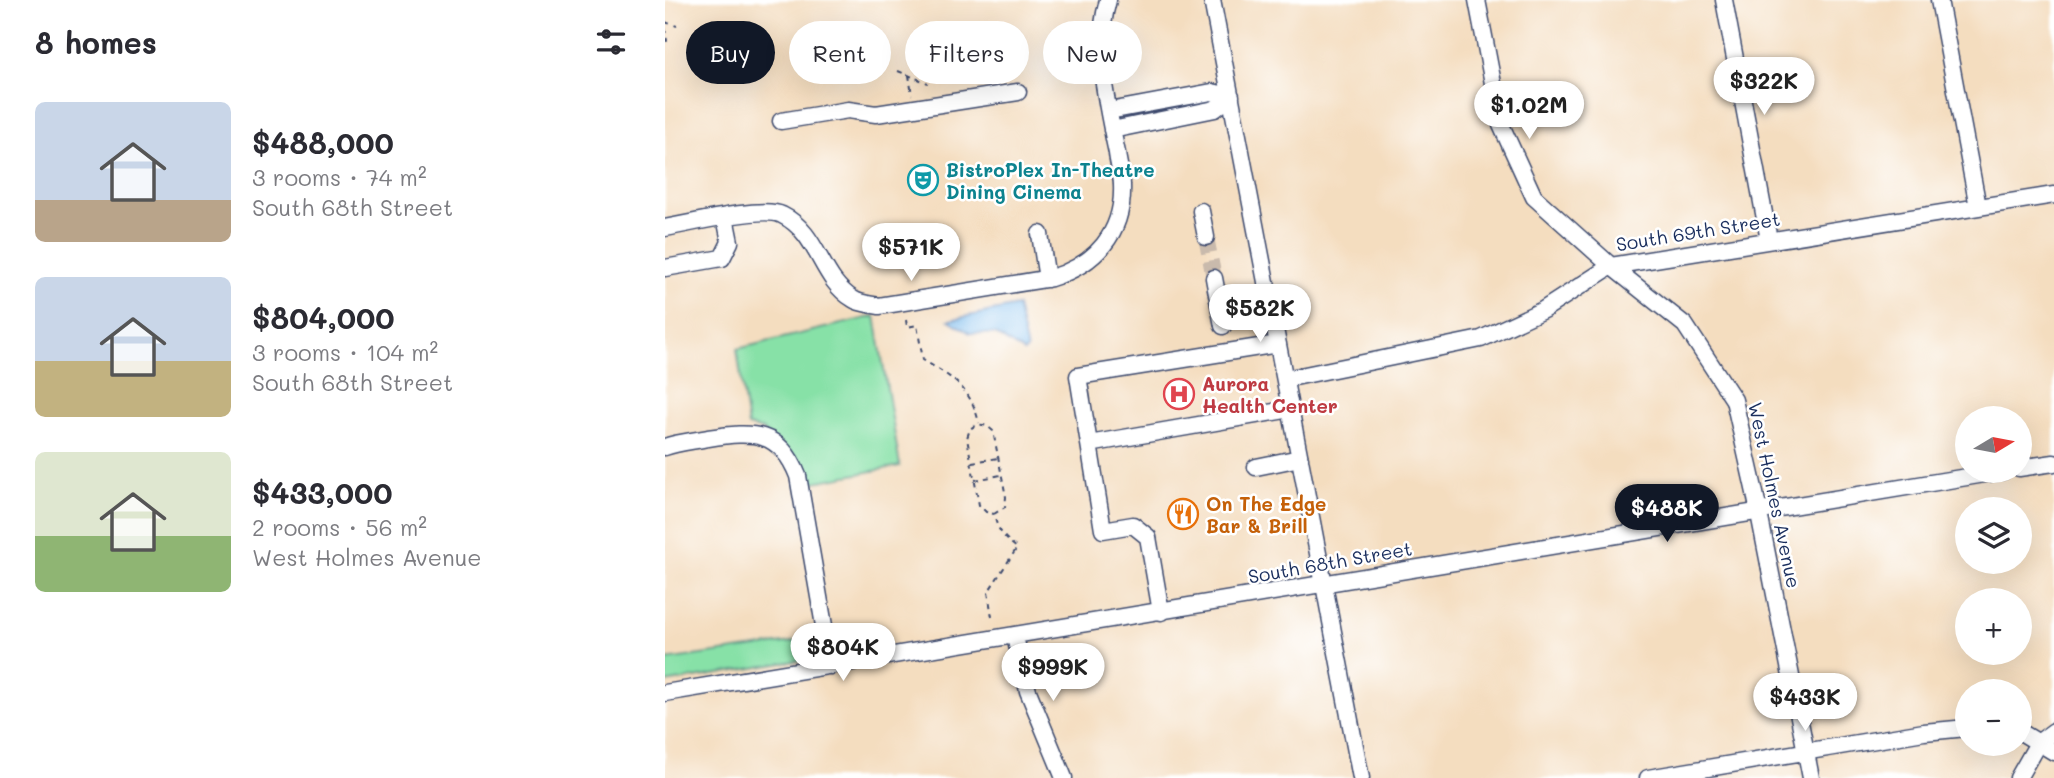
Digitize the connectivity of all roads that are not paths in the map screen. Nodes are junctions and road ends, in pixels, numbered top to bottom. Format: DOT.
graph roads {
  1 [pos="1108,0"];
  2 [pos="1212,0"];
  3 [pos="1478,0"];
  4 [pos="1724,0"];
  5 [pos="1939,0"];
  6 [pos="1018,92"];
  7 [pos="1231,96"];
  8 [pos="1109,111"];
  9 [pos="781,121"];
  10 [pos="1112,131"];
  11 [pos="2054,195"];
  12 [pos="1978,207"];
  13 [pos="1201,211"];
  14 [pos="725,217"];
  15 [pos="665,228"];
  16 [pos="1040,234"];
  17 [pos="1206,237"];
  18 [pos="1769,240"];
  19 [pos="1611,267"];
  20 [pos="665,268"];
  21 [pos="1214,278"];
  22 [pos="1047,279"];
  23 [pos="1223,326"];
  24 [pos="1278,344"];
  25 [pos="1285,379"];
  26 [pos="1291,409"];
  27 [pos="1089,444"];
  28 [pos="665,447"];
  29 [pos="1300,458"];
  30 [pos="2054,463"];
  31 [pos="2032,466"];
  32 [pos="1256,467"];
  33 [pos="1955,479"];
  34 [pos="1758,510"];
  35 [pos="1325,584"];
  36 [pos="1161,612"];
  37 [pos="1015,637"];
  38 [pos="831,666"];
  39 [pos="665,693"];
  40 [pos="1955,729"];
  41 [pos="2054,731"];
  42 [pos="2032,739"];
  43 [pos="2038,743"];
  44 [pos="1806,751"];
  45 [pos="2054,752"];
  46 [pos="1064,778"];
  47 [pos="1361,778"];
  48 [pos="1648,778"];
  49 [pos="1811,778"];
  50 [pos="2018,778"];
  1 -- 8 [label="street"];
  2 -- 7 [label="street"];
  3 -- 19 [label="street, West Holmes Avenue"];
  4 -- 18 [label="street"];
  5 -- 12 [label="street"];
  6 -- 9 [label="street"];
  7 -- 8 [label="street"];
  7 -- 10 [label="street"];
  7 -- 24 [label="street"];
  8 -- 10 [label="street"];
  10 -- 22 [label="street"];
  11 -- 12 [label="street, South 69th Street"];
  12 -- 18 [label="street, South 69th Street"];
  13 -- 17 [label="street"];
  14 -- 15 [label="street"];
  14 -- 20 [label="street"];
  14 -- 22 [label="street"];
  16 -- 22 [label="street"];
  18 -- 19 [label="street, South 69th Street"];
  19 -- 25 [label="street, South 69th Street"];
  19 -- 34 [label="street, West Holmes Avenue"];
  21 -- 23 [label="street"];
  24 -- 25 [label="street"];
  24 -- 27 [label="street"];
  25 -- 26 [label="street"];
  26 -- 27 [label="street"];
  26 -- 29 [label="street"];
  27 -- 36 [label="street"];
  28 -- 38 [label="street"];
  29 -- 32 [label="street"];
  29 -- 35 [label="street"];
  30 -- 31 [label="street"];
  33 -- 34 [label="street, South 68th Street"];
  34 -- 35 [label="street, South 68th Street"];
  34 -- 44 [label="street, West Holmes Avenue"];
  35 -- 36 [label="street, South 68th Street"];
  35 -- 47 [label="street"];
  36 -- 37 [label="street, South 68th Street"];
  37 -- 38 [label="street, South 68th Street"];
  37 -- 46 [label="street"];
  38 -- 39 [label="street, South 68th Street"];
  40 -- 44 [label="street"];
  41 -- 43 [label="street"];
  42 -- 43 [label="street"];
  43 -- 45 [label="street"];
  43 -- 50 [label="street"];
  44 -- 48 [label="street"];
  44 -- 49 [label="street, West Holmes Avenue"];
}
